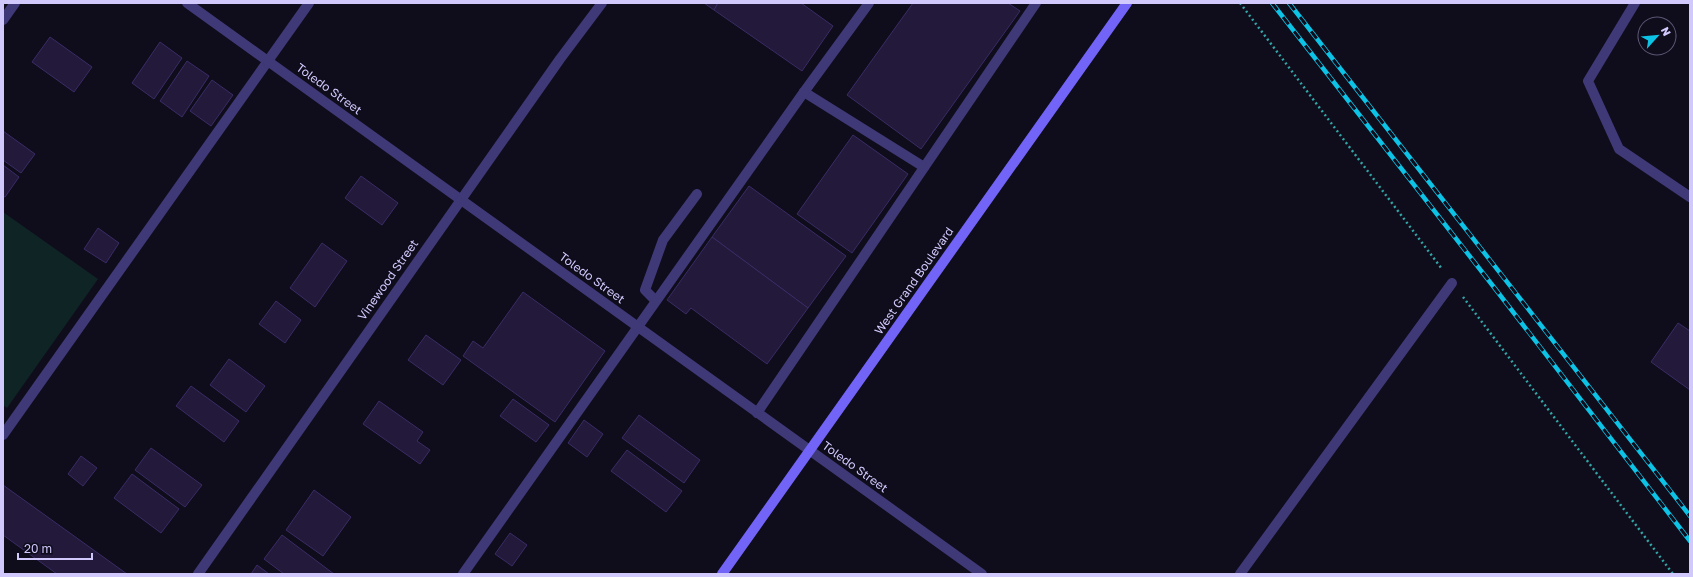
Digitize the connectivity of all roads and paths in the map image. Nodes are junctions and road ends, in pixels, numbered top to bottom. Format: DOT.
graph roads {
  1 [pos="15,3"];
  2 [pos="187,3"];
  3 [pos="309,3"];
  4 [pos="602,3"];
  5 [pos="869,3"];
  6 [pos="1036,3"];
  7 [pos="1127,3"];
  8 [pos="1635,3"];
  9 [pos="3,20"];
  10 [pos="267,61"];
  11 [pos="804,92"];
  12 [pos="924,167"];
  13 [pos="697,194"];
  14 [pos="1690,197"];
  15 [pos="461,200"];
  16 [pos="1452,283"];
  17 [pos="656,300"];
  18 [pos="637,326"];
  19 [pos="757,412"];
  20 [pos="3,435"];
  21 [pos="810,450"];
  22 [pos="198,574"];
  23 [pos="463,574"];
  24 [pos="722,574"];
  25 [pos="982,574"];
  26 [pos="1240,574"];
  1 -- 9 [label="street"];
  2 -- 10 [label="street, Toledo Street"];
  3 -- 10 [label="street"];
  4 -- 15 [label="street, Vinewood Street"];
  5 -- 11 [label="street"];
  6 -- 12 [label="street"];
  7 -- 21 [label="street, West Grand Boulevard"];
  8 -- 14 [label="street"];
  10 -- 15 [label="street, Toledo Street"];
  10 -- 20 [label="street"];
  11 -- 12 [label="street"];
  11 -- 17 [label="street"];
  12 -- 19 [label="street"];
  13 -- 17 [label="street"];
  15 -- 18 [label="street, Toledo Street"];
  15 -- 22 [label="street, Vinewood Street"];
  16 -- 26 [label="street"];
  17 -- 18 [label="street"];
  18 -- 19 [label="street, Toledo Street"];
  18 -- 23 [label="street"];
  19 -- 21 [label="street, Toledo Street"];
  21 -- 24 [label="street, West Grand Boulevard"];
  21 -- 25 [label="street, Toledo Street"];
}
